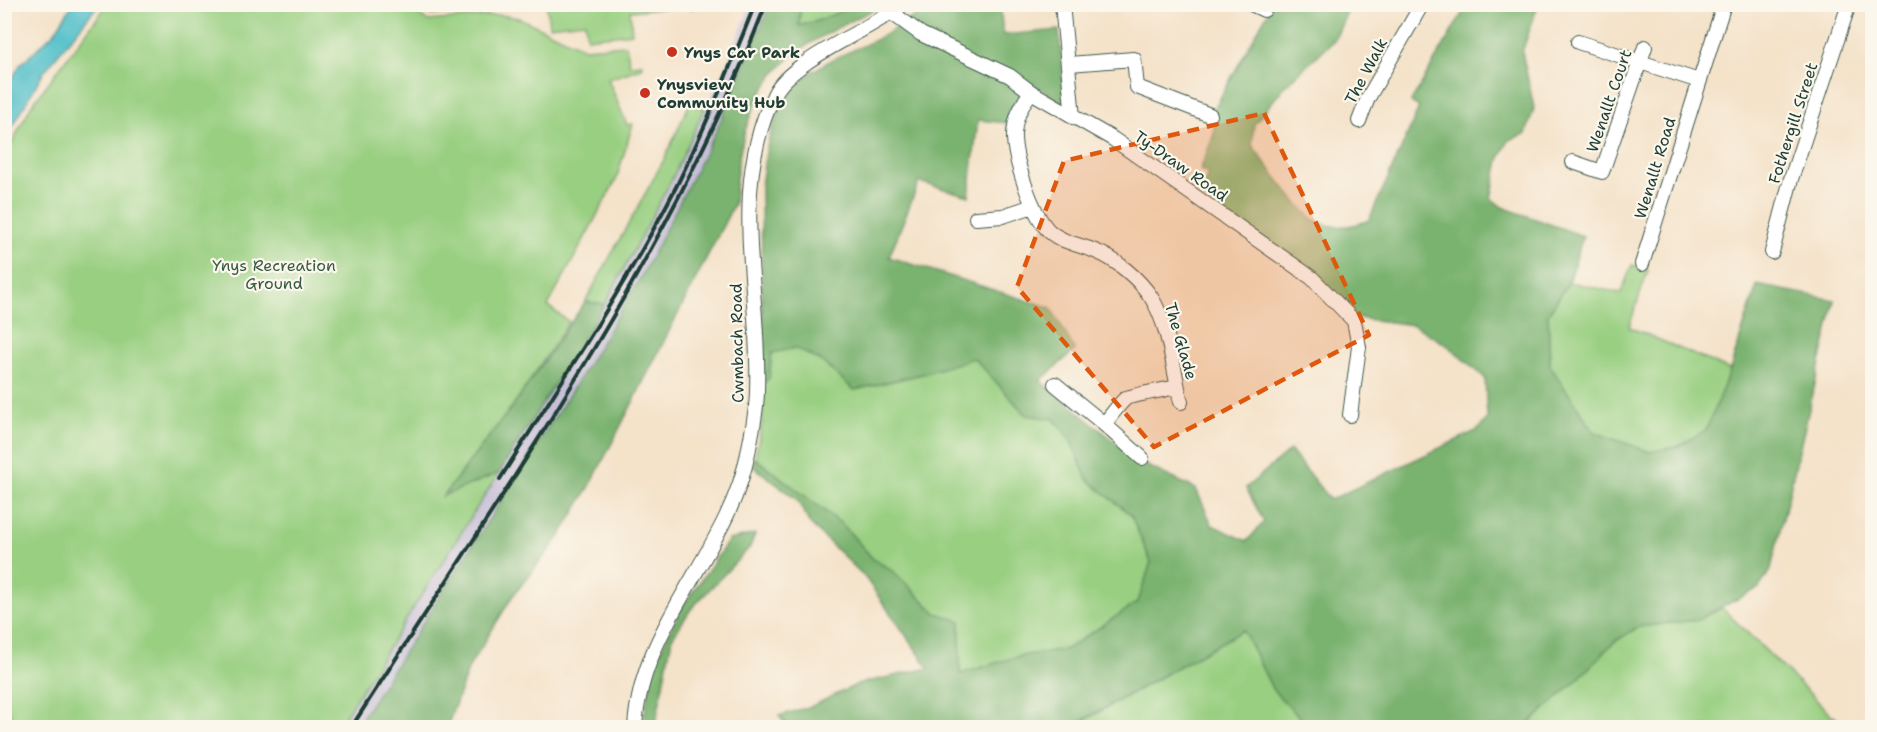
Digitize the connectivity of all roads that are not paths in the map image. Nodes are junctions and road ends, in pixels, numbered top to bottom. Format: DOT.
graph roads {
  1 [pos="1062,4"];
  2 [pos="1422,4"];
  3 [pos="1724,4"];
  4 [pos="1849,4"];
  5 [pos="897,9"];
  6 [pos="1578,42"];
  7 [pos="1645,47"];
  8 [pos="1640,62"];
  9 [pos="1069,64"];
  10 [pos="1699,81"];
  11 [pos="1031,92"];
  12 [pos="1210,115"];
  13 [pos="1073,117"];
  14 [pos="1359,121"];
  15 [pos="1574,162"];
  16 [pos="1033,206"];
  17 [pos="976,218"];
  18 [pos="1772,252"];
  19 [pos="1642,264"];
  20 [pos="1055,384"];
  21 [pos="1177,387"];
  22 [pos="1181,402"];
  23 [pos="1350,415"];
  24 [pos="1104,424"];
  25 [pos="1142,458"];
  26 [pos="635,728"];
  1 -- 9 [label="street"];
  2 -- 14 [label="street, The Walk"];
  3 -- 10 [label="street, Wenallt Road"];
  4 -- 18 [label="street, Fothergill Street"];
  5 -- 11 [label="street, Ty-Draw Road"];
  5 -- 26 [label="street, Cwmbach Road"];
  6 -- 8 [label="street"];
  7 -- 8 [label="street, Wenallt Court"];
  8 -- 10 [label="street"];
  8 -- 15 [label="street, Wenallt Court"];
  9 -- 12 [label="street"];
  9 -- 13 [label="street"];
  10 -- 19 [label="street, Wenallt Road"];
  11 -- 13 [label="street, Ty-Draw Road"];
  11 -- 16 [label="street, The Glade"];
  13 -- 23 [label="street, Ty-Draw Road"];
  16 -- 17 [label="street"];
  16 -- 21 [label="street, The Glade"];
  20 -- 24 [label="street"];
  21 -- 22 [label="street, The Glade"];
  21 -- 24 [label="street"];
  24 -- 25 [label="street"];
}
